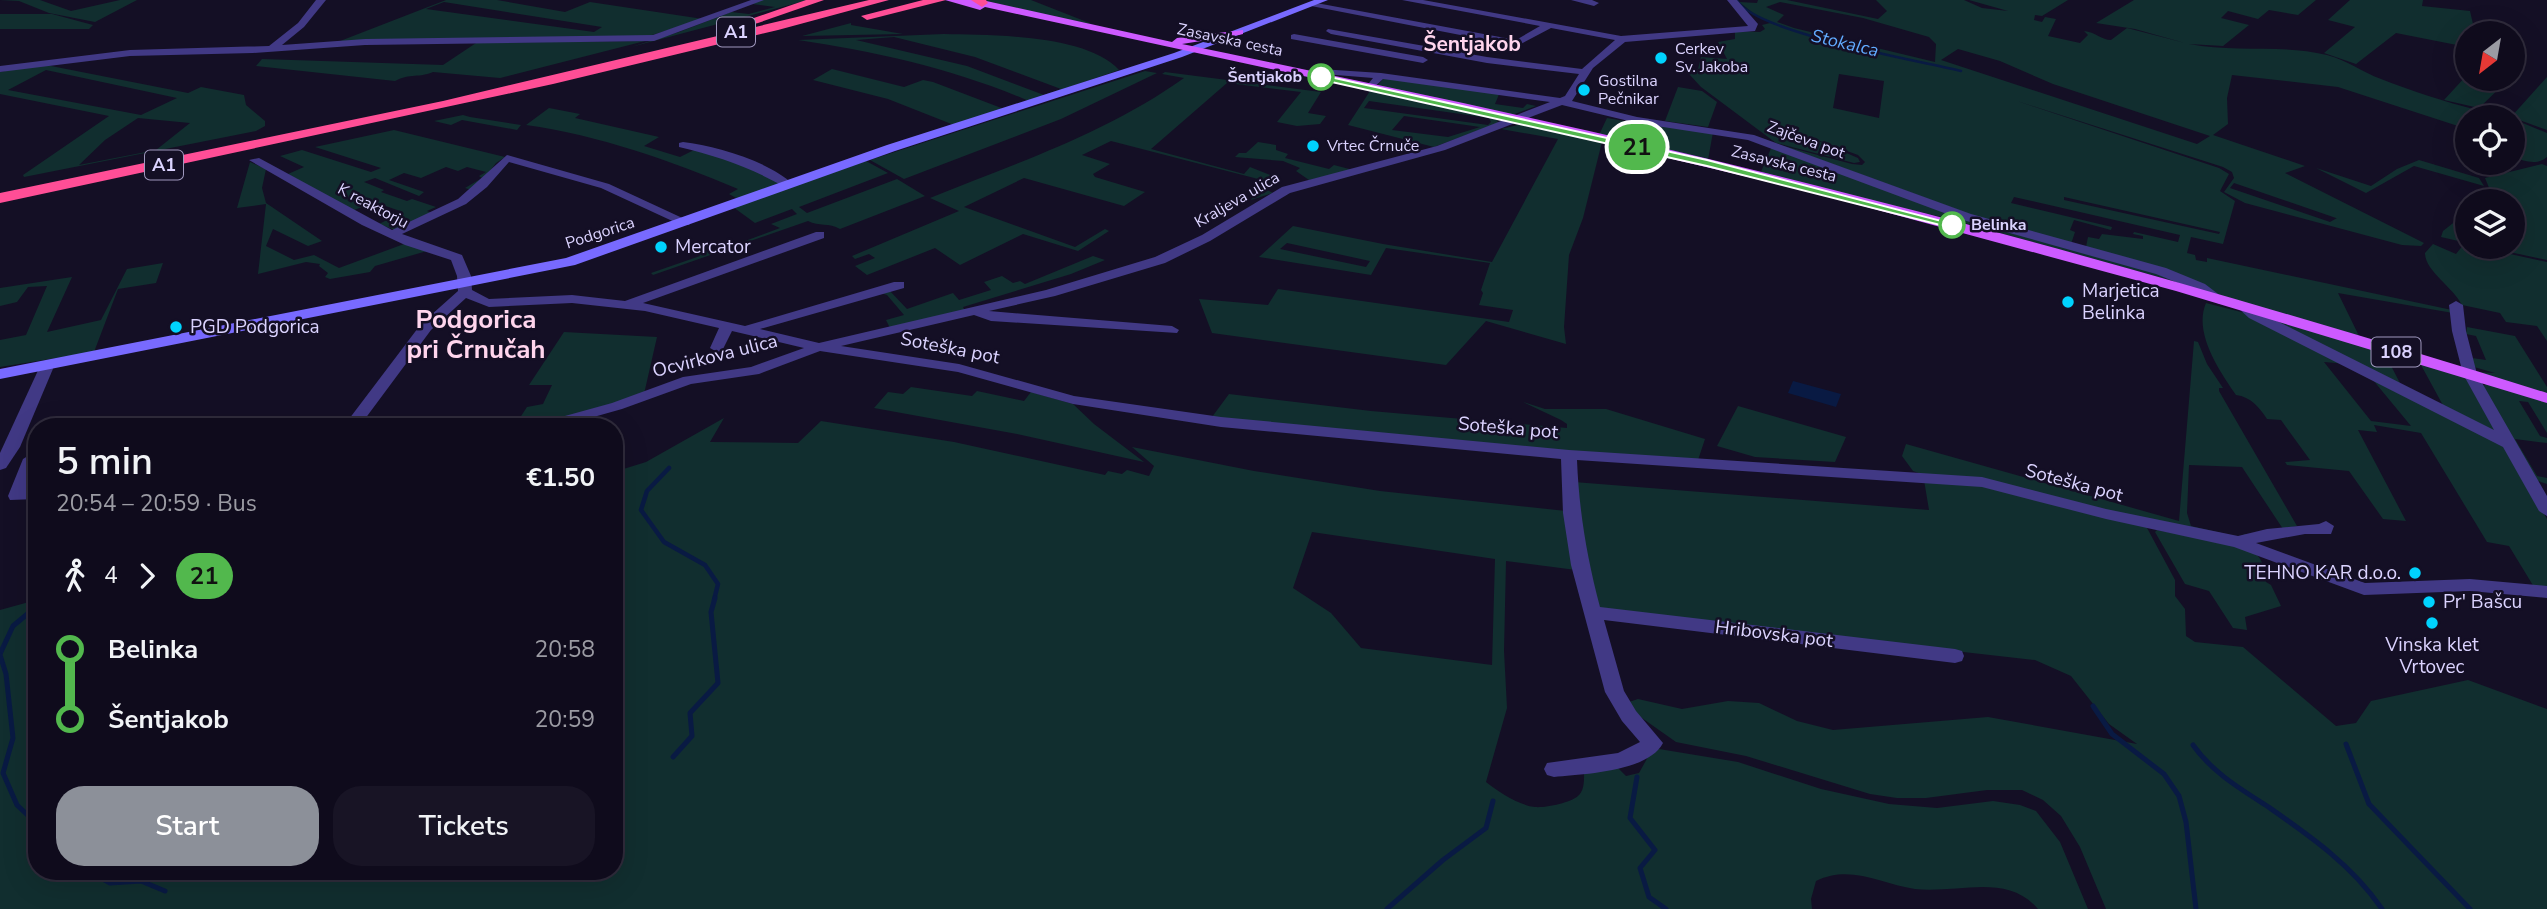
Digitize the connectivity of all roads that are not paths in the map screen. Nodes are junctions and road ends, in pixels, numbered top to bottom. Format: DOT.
graph roads {
  1 [pos="321,0"];
  2 [pos="759,0"];
  3 [pos="818,0"];
  4 [pos="864,0"];
  5 [pos="883,0"];
  6 [pos="940,0"];
  7 [pos="950,0"];
  8 [pos="1323,0"];
  9 [pos="1407,0"];
  10 [pos="1576,0"];
  11 [pos="1732,0"];
  12 [pos="977,1"];
  13 [pos="1594,3"];
  14 [pos="1311,5"];
  15 [pos="1042,18"];
  16 [pos="1549,25"];
  17 [pos="1331,31"];
  18 [pos="1239,32"];
  19 [pos="1294,37"];
  20 [pos="1135,38"];
  21 [pos="1621,39"];
  22 [pos="1156,42"];
  23 [pos="1213,42"];
  24 [pos="270,49"];
  25 [pos="1192,50"];
  26 [pos="1443,53"];
  27 [pos="1167,59"];
  28 [pos="1236,60"];
  29 [pos="635,62"];
  30 [pos="607,63"];
  31 [pos="0,69"];
  32 [pos="1324,71"];
  33 [pos="1585,72"];
  34 [pos="1381,76"];
  35 [pos="1370,88"];
  36 [pos="1560,101"];
  37 [pos="1515,119"];
  38 [pos="684,145"];
  39 [pos="255,160"];
  40 [pos="787,184"];
  41 [pos="0,192"];
  42 [pos="0,198"];
  43 [pos="685,222"];
  44 [pos="394,234"];
  45 [pos="820,235"];
  46 [pos="900,285"];
  47 [pos="465,288"];
  48 [pos="2219,300"];
  49 [pos="628,304"];
  50 [pos="2456,305"];
  51 [pos="2245,308"];
  52 [pos="977,311"];
  53 [pos="727,326"];
  54 [pos="746,329"];
  55 [pos="1172,330"];
  56 [pos="819,347"];
  57 [pos="717,348"];
  58 [pos="48,364"];
  59 [pos="0,373"];
  60 [pos="2470,374"];
  61 [pos="2547,398"];
  62 [pos="358,418"];
  63 [pos="574,418"];
  64 [pos="2507,443"];
  65 [pos="1569,454"];
  66 [pos="28,459"];
  67 [pos="0,465"];
  68 [pos="28,471"];
  69 [pos="28,495"];
  70 [pos="2547,511"];
  71 [pos="2326,526"];
  72 [pos="2238,542"];
  73 [pos="2547,592"];
  74 [pos="1592,612"];
  75 [pos="1955,656"];
  76 [pos="1554,769"];
  1 -- 24 [label="street"];
  2 -- 24 [label="street"];
  3 -- 30 [label="highway"];
  4 -- 30 [label="highway, A1"];
  5 -- 29 [label="highway, A1"];
  6 -- 29 [label="highway"];
  7 -- 15 [label="main road, Zasavska cesta / 108"];
  8 -- 14 [label="main road, Podgorica"];
  9 -- 16 [label="street"];
  10 -- 13 [label="street"];
  11 -- 21 [label="street"];
  12 -- 15 [label="main road, Zasavska cesta / 108"];
  14 -- 16 [label="street"];
  14 -- 18 [label="main road, Podgorica"];
  15 -- 20 [label="main road, Zasavska cesta / 108"];
  16 -- 21 [label="street"];
  17 -- 26 [label="street"];
  18 -- 20 [label="main road"];
  18 -- 23 [label="main road, Podgorica"];
  19 -- 26 [label="street"];
  20 -- 22 [label="main road, Zasavska cesta / 108"];
  21 -- 33 [label="street"];
  22 -- 25 [label="main road, Zasavska cesta / 108"];
  22 -- 27 [label="main road"];
  23 -- 25 [label="main road, Podgorica"];
  23 -- 28 [label="main road"];
  24 -- 31 [label="street"];
  25 -- 27 [label="main road, Podgorica"];
  25 -- 28 [label="main road, Zasavska cesta / 108"];
  26 -- 33 [label="street"];
  27 -- 40 [label="main road, Podgorica"];
  28 -- 35 [label="main road, Zasavska cesta / 108"];
  29 -- 42 [label="highway, A1"];
  30 -- 41 [label="highway, A1"];
  32 -- 34 [label="street, Zajčeva pot"];
  33 -- 36 [label="street"];
  34 -- 35 [label="street"];
  34 -- 36 [label="street, Zajčeva pot"];
  35 -- 37 [label="main road, Zasavska cesta / 108"];
  36 -- 37 [label="street"];
  36 -- 48 [label="street, Zajčeva pot"];
  37 -- 48 [label="main road, Zasavska cesta / 108"];
  37 -- 52 [label="street, Kraljeva ulica"];
  38 -- 40 [label="street"];
  39 -- 44 [label="street, K reaktorju"];
  40 -- 43 [label="main road, Podgorica"];
  43 -- 44 [label="street"];
  43 -- 47 [label="main road, Podgorica"];
  44 -- 47 [label="street, K reaktorju"];
  45 -- 49 [label="street"];
  46 -- 54 [label="street"];
  47 -- 49 [label="street, Soteška pot"];
  47 -- 58 [label="main road, Podgorica"];
  47 -- 62 [label="street"];
  48 -- 51 [label="main road, Zasavska cesta / 108"];
  49 -- 53 [label="street, Soteška pot"];
  50 -- 60 [label="street"];
  51 -- 60 [label="main road, Zasavska cesta / 108"];
  51 -- 64 [label="street"];
  52 -- 55 [label="street, Kraljeva ulica"];
  52 -- 56 [label="street, Kraljeva ulica"];
  53 -- 54 [label="street, Soteška pot"];
  53 -- 57 [label="street"];
  54 -- 56 [label="street, Soteška pot"];
  56 -- 63 [label="street, Ocvirkova ulica"];
  56 -- 65 [label="street, Soteška pot"];
  58 -- 59 [label="main road, Podgorica"];
  58 -- 67 [label="street"];
  60 -- 61 [label="main road, Zasavska cesta / 108"];
  60 -- 64 [label="street"];
  64 -- 70 [label="street"];
  65 -- 72 [label="street, Soteška pot"];
  65 -- 74 [label="street"];
  66 -- 67 [label="street"];
  68 -- 69 [label="street"];
  71 -- 72 [label="street"];
  72 -- 73 [label="street, Soteška pot"];
  74 -- 75 [label="street, Hribovska pot"];
  74 -- 76 [label="street"];
}
